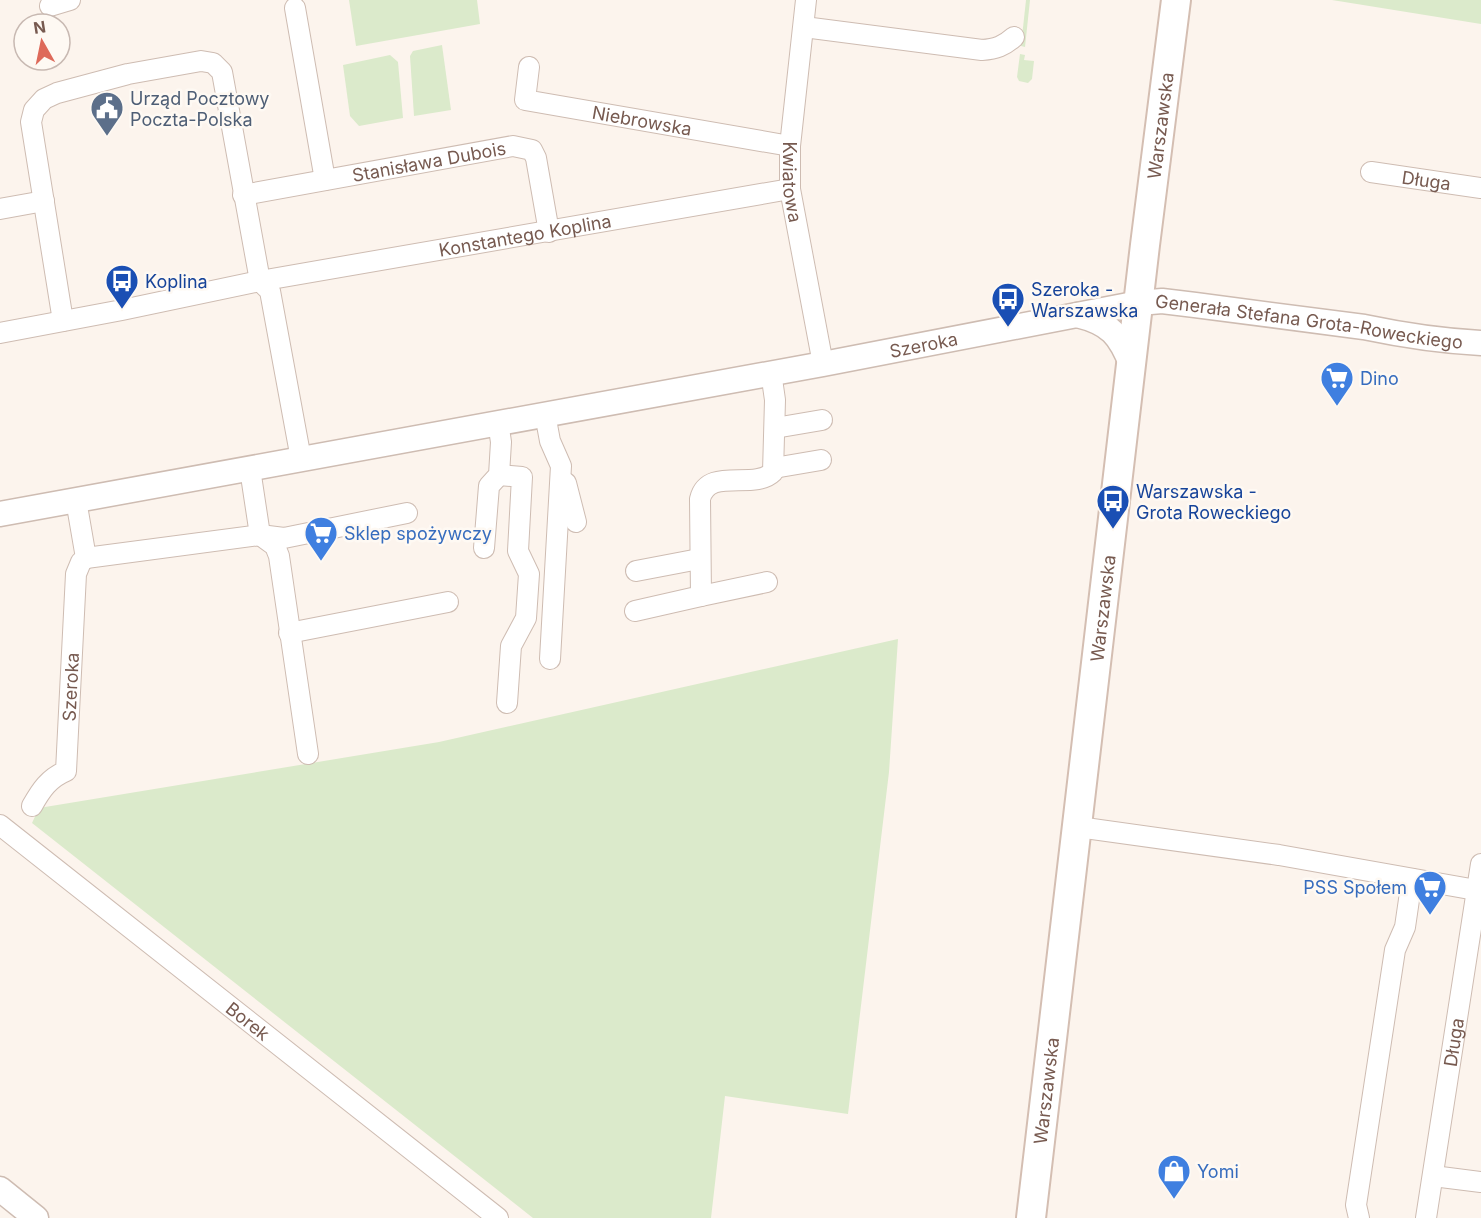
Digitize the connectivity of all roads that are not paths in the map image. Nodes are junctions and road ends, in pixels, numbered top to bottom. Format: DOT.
graph roads {
  1 [pos="70,0"];
  2 [pos="806,0"];
  3 [pos="1176,0"];
  4 [pos="50,6"];
  5 [pos="295,9"];
  6 [pos="804,27"];
  7 [pos="1014,37"];
  8 [pos="529,67"];
  9 [pos="790,146"];
  10 [pos="1371,172"];
  11 [pos="325,180"];
  12 [pos="1481,188"];
  13 [pos="790,189"];
  14 [pos="243,195"];
  15 [pos="44,201"];
  16 [pos="0,209"];
  17 [pos="549,232"];
  18 [pos="260,280"];
  19 [pos="1139,303"];
  20 [pos="1077,315"];
  21 [pos="63,321"];
  22 [pos="0,333"];
  23 [pos="1481,343"];
  24 [pos="822,364"];
  25 [pos="1132,366"];
  26 [pos="771,372"];
  27 [pos="544,414"];
  28 [pos="822,420"];
  29 [pos="498,422"];
  30 [pos="775,428"];
  31 [pos="302,459"];
  32 [pos="821,460"];
  33 [pos="561,466"];
  34 [pos="774,468"];
  35 [pos="250,469"];
  36 [pos="499,476"];
  37 [pos="76,500"];
  38 [pos="406,513"];
  39 [pos="0,514"];
  40 [pos="576,522"];
  41 [pos="260,535"];
  42 [pos="484,548"];
  43 [pos="86,558"];
  44 [pos="699,559"];
  45 [pos="636,571"];
  46 [pos="767,582"];
  47 [pos="701,596"];
  48 [pos="448,603"];
  49 [pos="635,610"];
  50 [pos="289,633"];
  51 [pos="550,659"];
  52 [pos="507,703"];
  53 [pos="308,754"];
  54 [pos="32,806"];
  55 [pos="0,825"];
  56 [pos="1077,827"];
  57 [pos="1481,864"];
  58 [pos="1412,879"];
  59 [pos="1478,891"];
  60 [pos="1433,1176"];
  61 [pos="1481,1182"];
  62 [pos="0,1189"];
  63 [pos="36,1218"];
  64 [pos="498,1218"];
  65 [pos="1031,1218"];
  66 [pos="1359,1218"];
  67 [pos="1426,1218"];
  1 -- 4 [label="street"];
  2 -- 6 [label="street, Kwiatowa"];
  3 -- 19 [label="main road, Warszawska"];
  5 -- 11 [label="street"];
  6 -- 7 [label="street"];
  6 -- 9 [label="street, Kwiatowa"];
  8 -- 9 [label="street, Niebrowska"];
  9 -- 13 [label="street, Kwiatowa"];
  10 -- 12 [label="street, Długa"];
  11 -- 14 [label="street, Stanisława Dubois"];
  11 -- 17 [label="street, Stanisława Dubois"];
  13 -- 17 [label="street, Konstantego Koplina"];
  13 -- 24 [label="street, Kwiatowa"];
  14 -- 15 [label="street"];
  14 -- 18 [label="street"];
  15 -- 16 [label="street"];
  15 -- 21 [label="street"];
  17 -- 18 [label="street, Konstantego Koplina"];
  18 -- 21 [label="street, Konstantego Koplina"];
  18 -- 31 [label="street"];
  19 -- 20 [label="street, Szeroka"];
  19 -- 23 [label="street, Generała Stefana Grota-Roweckiego"];
  19 -- 25 [label="main road, Warszawska"];
  20 -- 24 [label="street, Szeroka"];
  20 -- 25 [label="street"];
  21 -- 22 [label="street, Konstantego Koplina"];
  24 -- 26 [label="street, Szeroka"];
  25 -- 56 [label="main road, Warszawska"];
  26 -- 27 [label="street, Szeroka"];
  26 -- 30 [label="street"];
  27 -- 29 [label="street, Szeroka"];
  27 -- 33 [label="street"];
  28 -- 30 [label="street"];
  29 -- 31 [label="street, Szeroka"];
  29 -- 36 [label="street"];
  30 -- 34 [label="street"];
  31 -- 35 [label="street, Szeroka"];
  32 -- 34 [label="street"];
  33 -- 40 [label="street"];
  33 -- 51 [label="street"];
  34 -- 44 [label="street"];
  35 -- 37 [label="street, Szeroka"];
  35 -- 41 [label="street"];
  36 -- 42 [label="street"];
  36 -- 52 [label="street"];
  37 -- 39 [label="street, Szeroka"];
  37 -- 43 [label="street"];
  38 -- 41 [label="street"];
  41 -- 43 [label="street"];
  41 -- 50 [label="street"];
  43 -- 54 [label="street, Szeroka"];
  44 -- 45 [label="street"];
  44 -- 47 [label="street"];
  46 -- 47 [label="street"];
  47 -- 49 [label="street"];
  48 -- 50 [label="street"];
  50 -- 53 [label="street"];
  55 -- 64 [label="street, Borek"];
  56 -- 58 [label="street"];
  56 -- 65 [label="main road, Warszawska"];
  57 -- 59 [label="street, Długa"];
  58 -- 59 [label="street"];
  58 -- 66 [label="street"];
  59 -- 60 [label="street, Długa"];
  60 -- 61 [label="street"];
  60 -- 67 [label="street, Długa"];
  62 -- 63 [label="street"];
}
